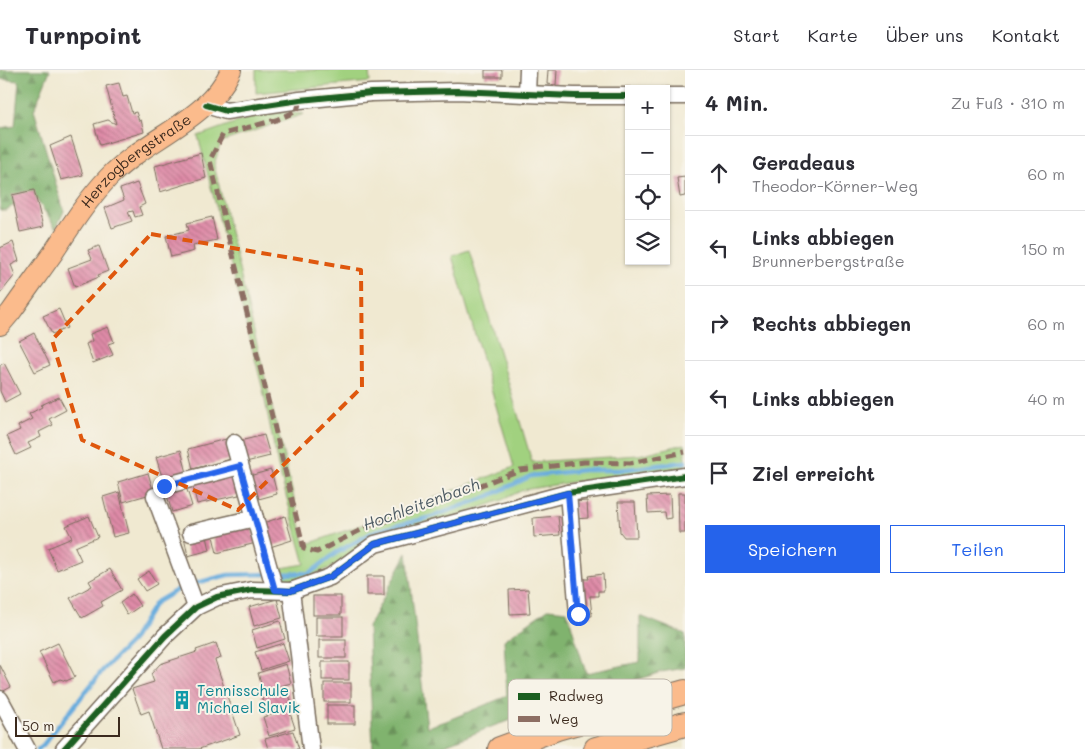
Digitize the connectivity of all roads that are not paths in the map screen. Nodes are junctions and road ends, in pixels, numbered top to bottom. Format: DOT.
graph roads {
  1 [pos="231,70"];
  2 [pos="528,70"];
  3 [pos="527,94"];
  4 [pos="625,96"];
  5 [pos="670,96"];
  6 [pos="685,96"];
  7 [pos="206,105"];
  8 [pos="0,325"];
  9 [pos="234,443"];
  10 [pos="240,466"];
  11 [pos="685,476"];
  12 [pos="568,493"];
  13 [pos="255,518"];
  14 [pos="191,533"];
  15 [pos="277,582"];
  16 [pos="196,607"];
  17 [pos="578,614"];
  18 [pos="685,692"];
  19 [pos="672,696"];
  20 [pos="0,699"];
  21 [pos="685,724"];
  22 [pos="672,728"];
  23 [pos="535,736"];
  24 [pos="642,736"];
  25 [pos="27,749"];
  26 [pos="64,749"];
  27 [pos="311,749"];
  28 [pos="500,749"];
  29 [pos="596,749"];
  1 -- 7 [label="main road"];
  2 -- 3 [label="street"];
  3 -- 4 [label="street, Herzogbergstraße"];
  3 -- 7 [label="street, Herzogbergstraße"];
  5 -- 6 [label="street"];
  7 -- 8 [label="main road, Herzogbergstraße"];
  9 -- 10 [label="street"];
  10 -- 13 [label="street"];
  10 -- 16 [label="street"];
  11 -- 12 [label="street"];
  12 -- 15 [label="street"];
  12 -- 17 [label="street"];
  13 -- 14 [label="street"];
  13 -- 15 [label="street"];
  15 -- 16 [label="street"];
  15 -- 27 [label="street"];
  16 -- 26 [label="street"];
  18 -- 19 [label="highway"];
  20 -- 25 [label="street"];
  21 -- 22 [label="highway"];
  23 -- 28 [label="highway"];
  24 -- 29 [label="highway"];
}
